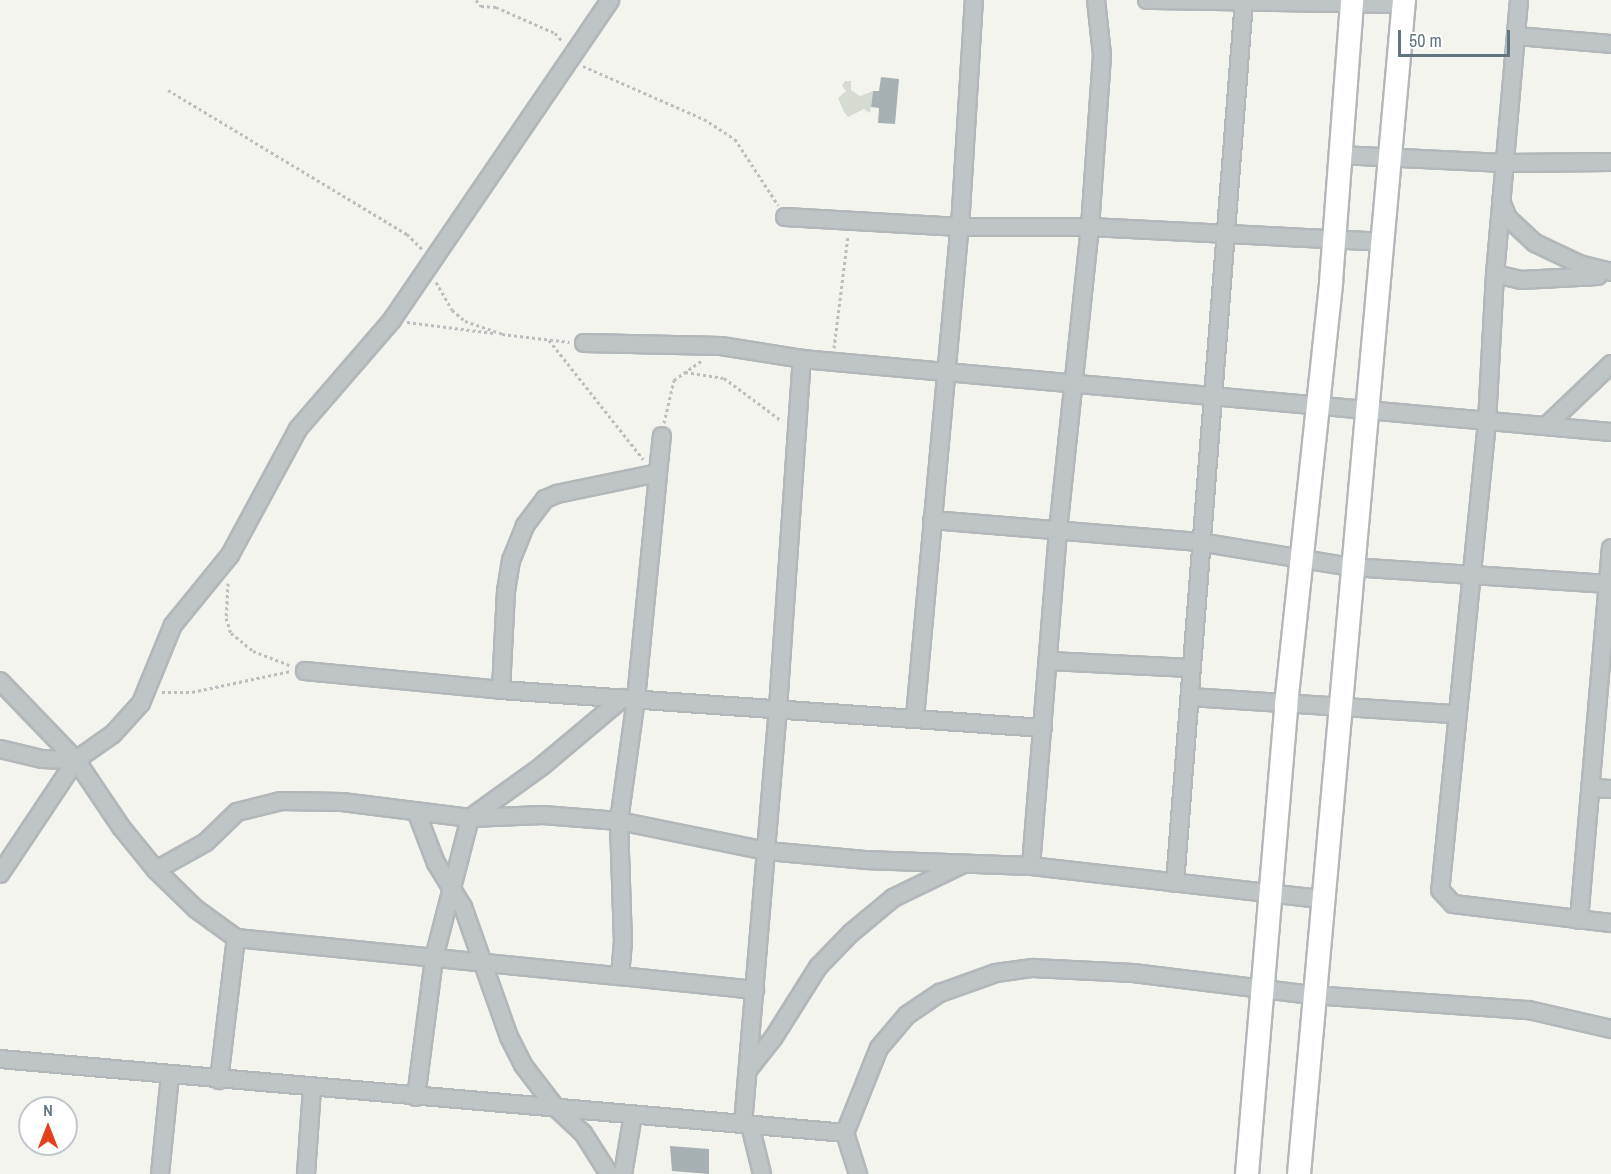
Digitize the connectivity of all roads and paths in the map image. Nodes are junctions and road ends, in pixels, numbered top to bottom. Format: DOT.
graph roads {
  1 [pos="476,0"];
  2 [pos="610,0"];
  3 [pos="974,0"];
  4 [pos="1096,0"];
  5 [pos="1147,0"];
  6 [pos="1519,0"];
  7 [pos="1244,1"];
  8 [pos="1351,1"];
  9 [pos="1403,2"];
  10 [pos="1516,36"];
  11 [pos="1611,44"];
  12 [pos="572,54"];
  13 [pos="168,90"];
  14 [pos="1339,154"];
  15 [pos="1390,158"];
  16 [pos="1611,162"];
  17 [pos="1504,163"];
  18 [pos="1501,201"];
  19 [pos="785,217"];
  20 [pos="850,222"];
  21 [pos="960,227"];
  22 [pos="1090,227"];
  23 [pos="1226,236"];
  24 [pos="1334,239"];
  25 [pos="1383,242"];
  26 [pos="428,266"];
  27 [pos="1611,272"];
  28 [pos="1495,274"];
  29 [pos="1611,277"];
  30 [pos="392,320"];
  31 [pos="502,334"];
  32 [pos="549,340"];
  33 [pos="584,344"];
  34 [pos="721,346"];
  35 [pos="802,359"];
  36 [pos="832,361"];
  37 [pos="1611,364"];
  38 [pos="947,370"];
  39 [pos="685,372"];
  40 [pos="1075,381"];
  41 [pos="1215,396"];
  42 [pos="1319,406"];
  43 [pos="1367,411"];
  44 [pos="1487,422"];
  45 [pos="1546,426"];
  46 [pos="797,428"];
  47 [pos="1611,432"];
  48 [pos="662,436"];
  49 [pos="652,474"];
  50 [pos="932,520"];
  51 [pos="1058,531"];
  52 [pos="1199,542"];
  53 [pos="1611,548"];
  54 [pos="230,555"];
  55 [pos="1302,558"];
  56 [pos="1352,567"];
  57 [pos="1472,575"];
  58 [pos="1609,584"];
  59 [pos="1048,661"];
  60 [pos="1192,668"];
  61 [pos="305,671"];
  62 [pos="0,681"];
  63 [pos="501,690"];
  64 [pos="143,696"];
  65 [pos="1190,696"];
  66 [pos="629,699"];
  67 [pos="1286,705"];
  68 [pos="778,708"];
  69 [pos="1339,709"];
  70 [pos="1455,714"];
  71 [pos="915,717"];
  72 [pos="1043,728"];
  73 [pos="0,749"];
  74 [pos="76,760"];
  75 [pos="1590,788"];
  76 [pos="1611,789"];
  77 [pos="416,811"];
  78 [pos="470,818"];
  79 [pos="619,821"];
  80 [pos="766,851"];
  81 [pos="971,861"];
  82 [pos="1031,866"];
  83 [pos="156,870"];
  84 [pos="0,874"];
  85 [pos="1175,883"];
  86 [pos="452,886"];
  87 [pos="1270,894"];
  88 [pos="1322,899"];
  89 [pos="1579,920"];
  90 [pos="1611,923"];
  91 [pos="236,939"];
  92 [pos="434,958"];
  93 [pos="484,963"];
  94 [pos="620,976"];
  95 [pos="755,990"];
  96 [pos="1263,990"];
  97 [pos="1312,995"];
  98 [pos="1611,1029"];
  99 [pos="0,1059"];
  100 [pos="748,1070"];
  101 [pos="170,1075"];
  102 [pos="219,1080"];
  103 [pos="312,1088"];
  104 [pos="416,1097"];
  105 [pos="556,1108"];
  106 [pos="633,1115"];
  107 [pos="746,1125"];
  108 [pos="845,1133"];
  109 [pos="160,1174"];
  110 [pos="306,1174"];
  111 [pos="609,1174"];
  112 [pos="623,1174"];
  113 [pos="762,1174"];
  114 [pos="858,1174"];
  115 [pos="1247,1174"];
  116 [pos="1299,1174"];
  1 -- 12 [label="path"];
  2 -- 12 [label="street"];
  3 -- 21 [label="street"];
  4 -- 22 [label="street"];
  5 -- 7 [label="street"];
  6 -- 10 [label="street"];
  7 -- 8 [label="street"];
  7 -- 23 [label="street"];
  8 -- 9 [label="street"];
  8 -- 14 [label="main road"];
  9 -- 15 [label="main road"];
  10 -- 11 [label="street"];
  10 -- 17 [label="street"];
  12 -- 19 [label="path"];
  12 -- 26 [label="street"];
  13 -- 26 [label="path"];
  14 -- 15 [label="street"];
  14 -- 24 [label="main road"];
  15 -- 17 [label="street"];
  15 -- 25 [label="main road"];
  16 -- 17 [label="street"];
  17 -- 18 [label="street"];
  18 -- 27 [label="street"];
  18 -- 28 [label="street"];
  19 -- 20 [label="street"];
  20 -- 21 [label="street"];
  20 -- 36 [label="path"];
  21 -- 22 [label="street"];
  21 -- 38 [label="street"];
  22 -- 23 [label="street"];
  22 -- 40 [label="street"];
  23 -- 24 [label="street"];
  23 -- 41 [label="street"];
  24 -- 25 [label="street"];
  24 -- 42 [label="main road"];
  25 -- 43 [label="main road"];
  26 -- 30 [label="street"];
  26 -- 31 [label="path"];
  28 -- 29 [label="street"];
  28 -- 44 [label="street"];
  30 -- 31 [label="path"];
  30 -- 54 [label="street"];
  31 -- 32 [label="path"];
  32 -- 33 [label="path"];
  32 -- 49 [label="path"];
  33 -- 34 [label="street"];
  34 -- 35 [label="street"];
  34 -- 39 [label="path"];
  35 -- 36 [label="street"];
  35 -- 46 [label="street"];
  36 -- 38 [label="street"];
  37 -- 45 [label="street"];
  38 -- 40 [label="street"];
  38 -- 50 [label="street"];
  39 -- 46 [label="path"];
  39 -- 48 [label="path"];
  40 -- 41 [label="street"];
  40 -- 51 [label="street"];
  41 -- 42 [label="street"];
  41 -- 52 [label="street"];
  42 -- 43 [label="street"];
  42 -- 55 [label="main road"];
  43 -- 44 [label="street"];
  43 -- 56 [label="main road"];
  44 -- 45 [label="street"];
  44 -- 57 [label="street"];
  45 -- 47 [label="street"];
  46 -- 68 [label="street"];
  48 -- 49 [label="street"];
  49 -- 63 [label="street"];
  49 -- 66 [label="street"];
  50 -- 51 [label="street"];
  50 -- 71 [label="street"];
  51 -- 52 [label="street"];
  51 -- 59 [label="street"];
  52 -- 55 [label="street"];
  52 -- 60 [label="street"];
  53 -- 58 [label="street"];
  54 -- 61 [label="path"];
  54 -- 64 [label="street"];
  55 -- 56 [label="street"];
  55 -- 67 [label="main road"];
  56 -- 57 [label="street"];
  56 -- 69 [label="main road"];
  57 -- 58 [label="street"];
  57 -- 70 [label="street"];
  58 -- 75 [label="street"];
  59 -- 60 [label="street"];
  59 -- 72 [label="street"];
  60 -- 65 [label="street"];
  61 -- 63 [label="street"];
  61 -- 64 [label="path"];
  62 -- 74 [label="street"];
  63 -- 66 [label="street"];
  64 -- 74 [label="street"];
  65 -- 67 [label="street"];
  65 -- 85 [label="street"];
  66 -- 68 [label="street"];
  66 -- 78 [label="street"];
  66 -- 79 [label="street"];
  67 -- 69 [label="street"];
  67 -- 87 [label="main road"];
  68 -- 71 [label="street"];
  68 -- 80 [label="street"];
  69 -- 70 [label="street"];
  69 -- 88 [label="main road"];
  70 -- 89 [label="street"];
  71 -- 72 [label="street"];
  72 -- 82 [label="street"];
  73 -- 74 [label="street"];
  74 -- 83 [label="street"];
  74 -- 84 [label="street"];
  75 -- 76 [label="street"];
  75 -- 89 [label="street"];
  77 -- 78 [label="street"];
  77 -- 83 [label="street"];
  77 -- 86 [label="street"];
  78 -- 79 [label="street"];
  78 -- 86 [label="street"];
  79 -- 80 [label="street"];
  79 -- 94 [label="street"];
  80 -- 81 [label="street"];
  80 -- 95 [label="street"];
  81 -- 82 [label="street"];
  81 -- 100 [label="street"];
  82 -- 85 [label="street"];
  83 -- 91 [label="street"];
  85 -- 87 [label="street"];
  86 -- 92 [label="street"];
  86 -- 93 [label="street"];
  87 -- 88 [label="street"];
  87 -- 96 [label="main road"];
  88 -- 97 [label="main road"];
  89 -- 90 [label="street"];
  91 -- 92 [label="street"];
  91 -- 102 [label="street"];
  92 -- 93 [label="street"];
  92 -- 104 [label="street"];
  93 -- 94 [label="street"];
  93 -- 105 [label="street"];
  94 -- 95 [label="street"];
  95 -- 100 [label="street"];
  96 -- 97 [label="street"];
  96 -- 108 [label="street"];
  96 -- 115 [label="main road"];
  97 -- 98 [label="street"];
  97 -- 116 [label="main road"];
  99 -- 101 [label="street"];
  100 -- 107 [label="street"];
  101 -- 102 [label="street"];
  101 -- 109 [label="street"];
  102 -- 103 [label="street"];
  103 -- 104 [label="street"];
  103 -- 110 [label="street"];
  104 -- 105 [label="street"];
  105 -- 106 [label="street"];
  105 -- 111 [label="street"];
  106 -- 107 [label="street"];
  106 -- 112 [label="street"];
  107 -- 108 [label="street"];
  107 -- 113 [label="street"];
  108 -- 114 [label="street"];
}
